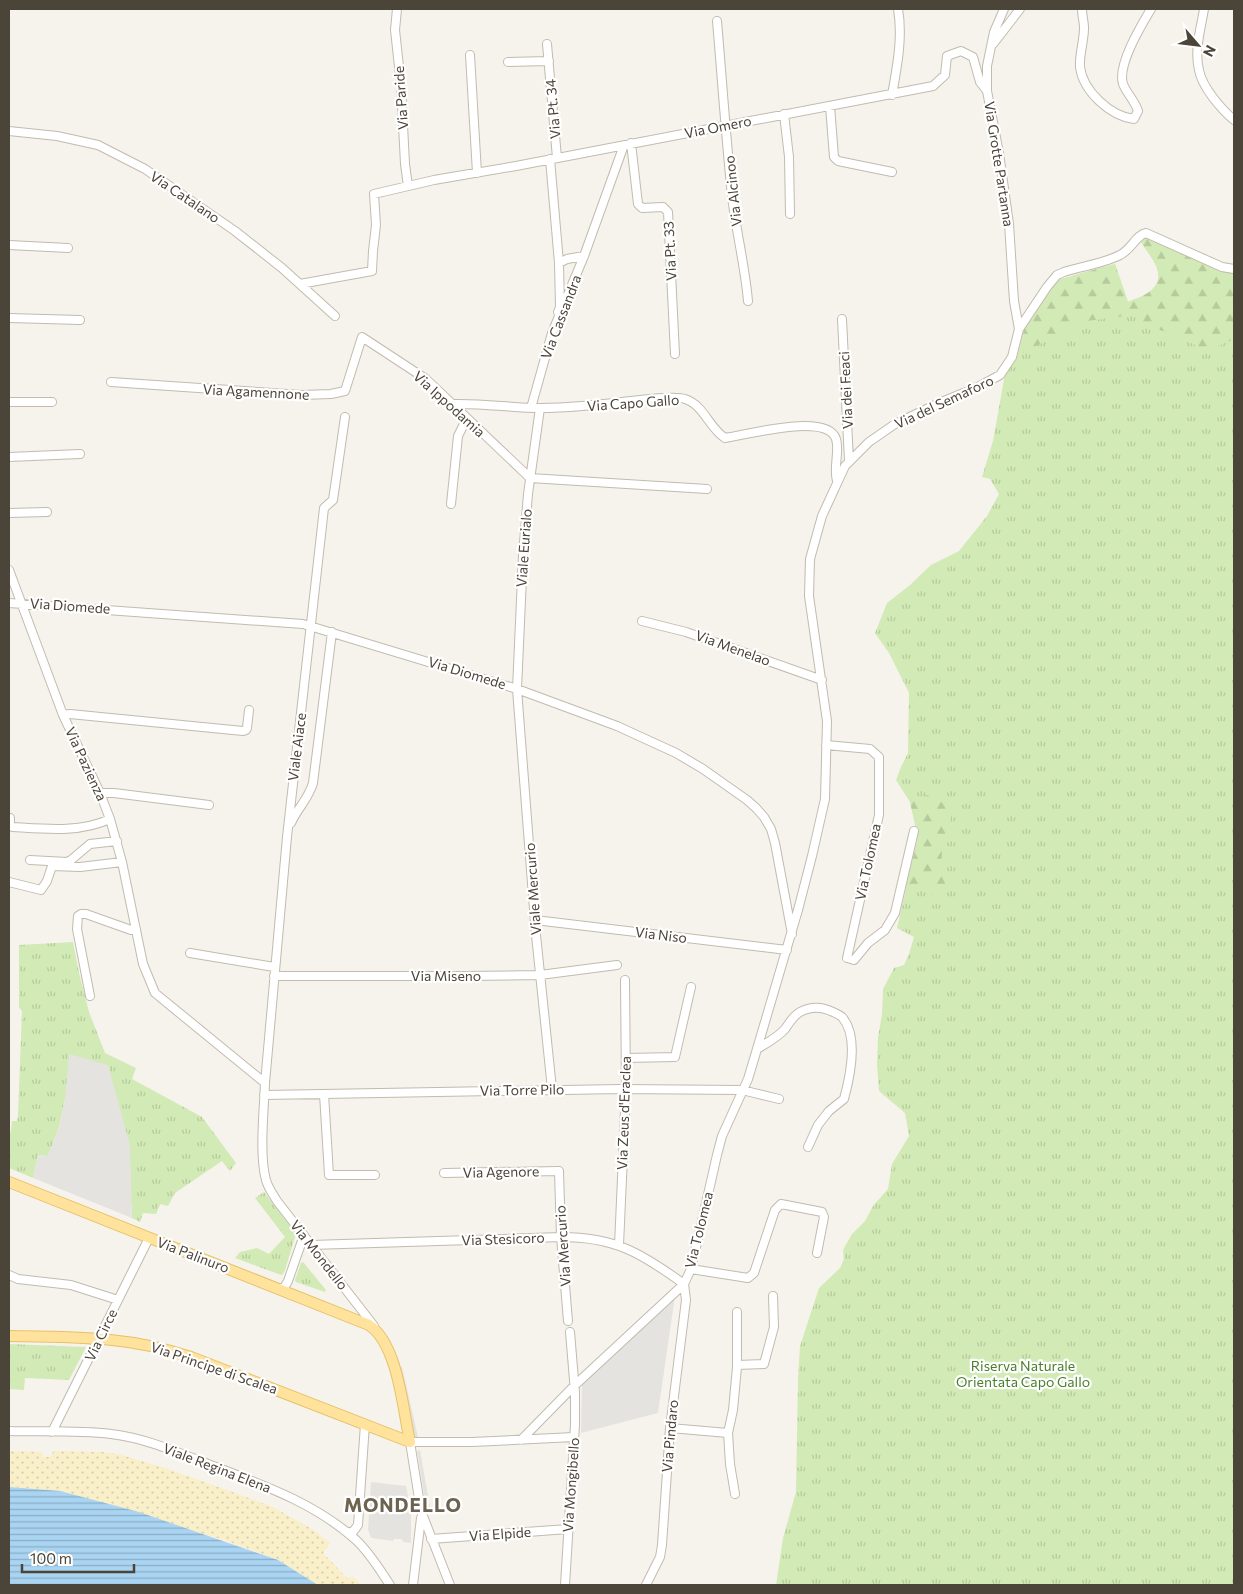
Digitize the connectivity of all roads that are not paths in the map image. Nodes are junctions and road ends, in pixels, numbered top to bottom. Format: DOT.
graph roads {
  1 [pos="397,9"];
  2 [pos="898,9"];
  3 [pos="1004,9"];
  4 [pos="1020,9"];
  5 [pos="1082,9"];
  6 [pos="1151,9"];
  7 [pos="1204,9"];
  8 [pos="717,21"];
  9 [pos="547,44"];
  10 [pos="991,45"];
  11 [pos="470,55"];
  12 [pos="549,61"];
  13 [pos="508,62"];
  14 [pos="987,91"];
  15 [pos="892,95"];
  16 [pos="830,106"];
  17 [pos="784,114"];
  18 [pos="1234,120"];
  19 [pos="726,125"];
  20 [pos="9,131"];
  21 [pos="627,144"];
  22 [pos="553,158"];
  23 [pos="892,172"];
  24 [pos="477,173"];
  25 [pos="406,187"];
  26 [pos="790,214"];
  27 [pos="9,245"];
  28 [pos="68,248"];
  29 [pos="584,256"];
  30 [pos="558,263"];
  31 [pos="1234,269"];
  32 [pos="300,284"];
  33 [pos="748,301"];
  34 [pos="335,316"];
  35 [pos="9,318"];
  36 [pos="842,319"];
  37 [pos="80,320"];
  38 [pos="1019,329"];
  39 [pos="552,333"];
  40 [pos="362,337"];
  41 [pos="675,354"];
  42 [pos="111,382"];
  43 [pos="9,402"];
  44 [pos="52,402"];
  45 [pos="453,404"];
  46 [pos="531,408"];
  47 [pos="540,408"];
  48 [pos="345,417"];
  49 [pos="466,418"];
  50 [pos="80,454"];
  51 [pos="9,458"];
  52 [pos="849,461"];
  53 [pos="530,478"];
  54 [pos="837,482"];
  55 [pos="707,489"];
  56 [pos="451,504"];
  57 [pos="47,512"];
  58 [pos="9,513"];
  59 [pos="9,570"];
  60 [pos="21,602"];
  61 [pos="9,603"];
  62 [pos="642,621"];
  63 [pos="311,626"];
  64 [pos="332,632"];
  65 [pos="822,680"];
  66 [pos="517,689"];
  67 [pos="249,710"];
  68 [pos="63,715"];
  69 [pos="826,745"];
  70 [pos="100,793"];
  71 [pos="209,805"];
  72 [pos="10,818"];
  73 [pos="110,819"];
  74 [pos="914,831"];
  75 [pos="286,837"];
  76 [pos="117,841"];
  77 [pos="30,860"];
  78 [pos="122,862"];
  79 [pos="9,882"];
  80 [pos="535,920"];
  81 [pos="136,929"];
  82 [pos="792,934"];
  83 [pos="787,950"];
  84 [pos="190,953"];
  85 [pos="617,965"];
  86 [pos="274,967"];
  87 [pos="540,975"];
  88 [pos="274,976"];
  89 [pos="625,980"];
  90 [pos="691,987"];
  91 [pos="90,996"];
  92 [pos="757,1049"];
  93 [pos="626,1058"];
  94 [pos="264,1082"];
  95 [pos="552,1089"];
  96 [pos="626,1089"];
  97 [pos="742,1090"];
  98 [pos="324,1094"];
  99 [pos="264,1095"];
  100 [pos="779,1099"];
  101 [pos="808,1147"];
  102 [pos="559,1171"];
  103 [pos="444,1173"];
  104 [pos="375,1175"];
  105 [pos="9,1182"];
  106 [pos="303,1234"];
  107 [pos="561,1237"];
  108 [pos="149,1238"];
  109 [pos="312,1245"];
  110 [pos="619,1245"];
  111 [pos="817,1253"];
  112 [pos="691,1270"];
  113 [pos="9,1275"];
  114 [pos="684,1284"];
  115 [pos="281,1288"];
  116 [pos="773,1296"];
  117 [pos="118,1300"];
  118 [pos="737,1312"];
  119 [pos="568,1321"];
  120 [pos="377,1330"];
  121 [pos="570,1332"];
  122 [pos="9,1336"];
  123 [pos="100,1338"];
  124 [pos="737,1366"];
  125 [pos="574,1386"];
  126 [pos="366,1424"];
  127 [pos="670,1428"];
  128 [pos="9,1431"];
  129 [pos="52,1432"];
  130 [pos="728,1433"];
  131 [pos="574,1437"];
  132 [pos="521,1440"];
  133 [pos="410,1442"];
  134 [pos="735,1494"];
  135 [pos="421,1511"];
  136 [pos="568,1529"];
  137 [pos="344,1530"];
  138 [pos="431,1539"];
  139 [pos="390,1585"];
  140 [pos="413,1585"];
  141 [pos="450,1585"];
  142 [pos="565,1585"];
  143 [pos="646,1585"];
  1 -- 25 [label="street, Via Paride"];
  2 -- 15 [label="street"];
  3 -- 10 [label="street"];
  4 -- 10 [label="street, Via Grotte Partanna"];
  5 -- 6 [label="street"];
  7 -- 18 [label="street"];
  8 -- 19 [label="street, Via Alcinoo"];
  9 -- 12 [label="street, Via Pt. 34"];
  10 -- 14 [label="street, Via Grotte Partanna"];
  11 -- 24 [label="street"];
  12 -- 13 [label="street, Via Pt. 34"];
  12 -- 22 [label="street, Via Pt. 34"];
  14 -- 15 [label="street, Via Omero"];
  14 -- 38 [label="street, Via Grotte Partanna"];
  15 -- 16 [label="street, Via Omero"];
  16 -- 17 [label="street, Via Omero"];
  16 -- 23 [label="street"];
  17 -- 19 [label="street, Via Omero"];
  17 -- 26 [label="street"];
  19 -- 21 [label="street, Via Omero"];
  19 -- 33 [label="street, Via Alcinoo"];
  20 -- 32 [label="street, Via Catalano"];
  21 -- 22 [label="street, Via Omero"];
  21 -- 29 [label="street"];
  21 -- 41 [label="street, Via Pt. 33"];
  22 -- 24 [label="street, Via Omero"];
  22 -- 30 [label="street, Via Cassandra"];
  24 -- 25 [label="street, Via Omero"];
  25 -- 32 [label="street, Via Omero"];
  27 -- 28 [label="street"];
  29 -- 30 [label="street"];
  29 -- 39 [label="street, Via Cassandra"];
  30 -- 39 [label="street"];
  31 -- 38 [label="street, Via del Semaforo"];
  32 -- 34 [label="street, Via Catalano"];
  35 -- 37 [label="street"];
  36 -- 52 [label="street, Via dei Feaci"];
  38 -- 52 [label="street, Via del Semaforo"];
  39 -- 46 [label="street, Via Cassandra"];
  40 -- 42 [label="street, Via Agamennone"];
  40 -- 45 [label="street, Via Ippodamia"];
  43 -- 44 [label="street"];
  45 -- 46 [label="street, Via Capo Gallo"];
  45 -- 49 [label="street, Via Ippodamia"];
  46 -- 47 [label="street, Via Capo Gallo"];
  47 -- 53 [label="street, Viale Eurialo"];
  47 -- 54 [label="street, Via Capo Gallo"];
  48 -- 63 [label="street, Viale Aiace"];
  49 -- 53 [label="street, Via Ippodamia"];
  49 -- 56 [label="street"];
  50 -- 51 [label="street"];
  52 -- 54 [label="street, Via del Semaforo"];
  53 -- 55 [label="street"];
  53 -- 66 [label="street, Viale Eurialo"];
  54 -- 65 [label="street, Via Tolomea"];
  57 -- 58 [label="street"];
  59 -- 60 [label="street, Via Pazienza"];
  60 -- 61 [label="street, Via Diomede"];
  60 -- 63 [label="street, Via Diomede"];
  60 -- 68 [label="street, Via Pazienza"];
  62 -- 65 [label="street, Via Menelao"];
  63 -- 64 [label="street, Via Diomede"];
  63 -- 75 [label="street, Viale Aiace"];
  64 -- 66 [label="street, Via Diomede"];
  64 -- 75 [label="street"];
  65 -- 69 [label="street, Via Tolomea"];
  66 -- 80 [label="street, Viale Mercurio"];
  66 -- 82 [label="street, Via Diomede"];
  67 -- 68 [label="street"];
  68 -- 70 [label="street, Via Pazienza"];
  69 -- 74 [label="street, Via Tolomea"];
  69 -- 82 [label="street, Via Tolomea"];
  70 -- 71 [label="street"];
  70 -- 73 [label="street, Via Pazienza"];
  72 -- 73 [label="street"];
  73 -- 76 [label="street, Via Pazienza"];
  75 -- 86 [label="street, Viale Aiace"];
  76 -- 77 [label="street"];
  76 -- 78 [label="street, Via Pazienza"];
  78 -- 79 [label="street"];
  78 -- 81 [label="street, Via Pazienza"];
  80 -- 83 [label="street, Via Niso"];
  80 -- 87 [label="street, Viale Mercurio"];
  81 -- 91 [label="street"];
  81 -- 94 [label="street, Via Pazienza"];
  82 -- 83 [label="street, Via Tolomea"];
  83 -- 92 [label="street, Via Tolomea"];
  84 -- 86 [label="street"];
  85 -- 87 [label="street, Via Miseno"];
  86 -- 88 [label="street, Viale Aiace"];
  87 -- 88 [label="street, Via Miseno"];
  87 -- 95 [label="street, Viale Mercurio"];
  88 -- 94 [label="street, Viale Aiace"];
  89 -- 93 [label="street, Via Zeus d'Eraclea"];
  90 -- 93 [label="street"];
  92 -- 97 [label="street, Via Tolomea"];
  92 -- 101 [label="street"];
  93 -- 96 [label="street, Via Zeus d'Eraclea"];
  94 -- 99 [label="street, Via Mondello"];
  95 -- 96 [label="street, Via Torre Pilo"];
  95 -- 98 [label="street, Via Torre Pilo"];
  96 -- 97 [label="street, Via Torre Pilo"];
  96 -- 110 [label="street, Via Zeus d'Eraclea"];
  97 -- 100 [label="street, Via Torre Pilo"];
  97 -- 112 [label="street, Via Tolomea"];
  98 -- 99 [label="street, Via Torre Pilo"];
  98 -- 104 [label="street"];
  99 -- 106 [label="street, Via Mondello"];
  102 -- 103 [label="street, Via Agenore"];
  102 -- 107 [label="street, Via Mercurio"];
  105 -- 108 [label="main road, Via Palinuro"];
  106 -- 109 [label="street, Via Mondello"];
  106 -- 115 [label="street"];
  107 -- 109 [label="street, Via Stesicoro"];
  107 -- 110 [label="street, Via Stesicoro"];
  107 -- 119 [label="street, Via Mercurio"];
  108 -- 115 [label="main road, Via Palinuro"];
  108 -- 117 [label="street, Via Circe"];
  109 -- 120 [label="street, Via Mondello"];
  110 -- 114 [label="street, Via Stesicoro"];
  111 -- 112 [label="street"];
  112 -- 114 [label="street, Via Tolomea"];
  113 -- 117 [label="street"];
  114 -- 125 [label="street, Via Tolomea"];
  114 -- 127 [label="street, Via Pindaro"];
  115 -- 120 [label="main road, Via Palinuro"];
  116 -- 124 [label="street"];
  117 -- 123 [label="street, Via Circe"];
  118 -- 124 [label="street"];
  120 -- 133 [label="main road, Via Mondello"];
  121 -- 125 [label="street, Via Mongibello"];
  122 -- 123 [label="main road, Via Principe di Scalea"];
  123 -- 126 [label="main road, Via Principe di Scalea"];
  123 -- 129 [label="street, Via Circe"];
  124 -- 130 [label="street"];
  125 -- 131 [label="street, Via Mongibello"];
  125 -- 132 [label="street, Via Tolomea"];
  126 -- 133 [label="main road, Via Principe di Scalea"];
  126 -- 137 [label="street"];
  127 -- 130 [label="street"];
  127 -- 143 [label="street, Via Pindaro"];
  128 -- 129 [label="street, Viale Regina Elena"];
  129 -- 137 [label="street, Viale Regina Elena"];
  130 -- 134 [label="street"];
  131 -- 132 [label="street"];
  131 -- 136 [label="street, Via Mongibello"];
  132 -- 133 [label="street"];
  133 -- 135 [label="street, Via Mondello"];
  135 -- 138 [label="street, Via Mondello"];
  135 -- 140 [label="street"];
  136 -- 138 [label="street, Via Elpide"];
  136 -- 142 [label="street, Via Mongibello"];
  137 -- 139 [label="street, Viale Regina Elena"];
  138 -- 141 [label="street, Via Mondello"];
}
